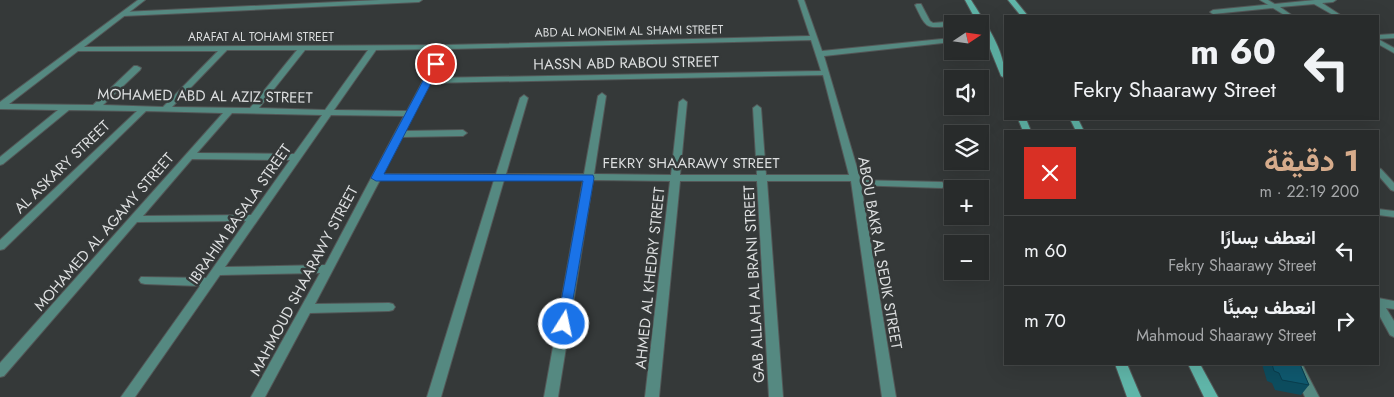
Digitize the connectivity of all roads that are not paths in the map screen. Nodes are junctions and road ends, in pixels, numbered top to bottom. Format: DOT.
graph roads {
  1 [pos="142,0"];
  2 [pos="420,0"];
  3 [pos="801,0"];
  4 [pos="968,0"];
  5 [pos="977,0"];
  6 [pos="1011,0"];
  7 [pos="1022,0"];
  8 [pos="1263,0"];
  9 [pos="1333,0"];
  10 [pos="1316,2"];
  11 [pos="919,5"];
  12 [pos="1274,6"];
  13 [pos="1213,12"];
  14 [pos="123,14"];
  15 [pos="978,15"];
  16 [pos="979,15"];
  17 [pos="1024,15"];
  18 [pos="1025,15"];
  19 [pos="1288,15"];
  20 [pos="1337,15"];
  21 [pos="944,23"];
  22 [pos="989,36"];
  23 [pos="1394,36"];
  24 [pos="813,38"];
  25 [pos="1379,39"];
  26 [pos="1379,40"];
  27 [pos="944,41"];
  28 [pos="374,47"];
  29 [pos="446,47"];
  30 [pos="225,48"];
  31 [pos="302,48"];
  32 [pos="77,49"];
  33 [pos="1394,51"];
  34 [pos="820,54"];
  35 [pos="138,68"];
  36 [pos="826,73"];
  37 [pos="1004,74"];
  38 [pos="427,81"];
  39 [pos="602,96"];
  40 [pos="524,98"];
  41 [pos="683,102"];
  42 [pos="0,106"];
  43 [pos="66,107"];
  44 [pos="95,108"];
  45 [pos="757,108"];
  46 [pos="144,109"];
  47 [pos="165,109"];
  48 [pos="230,110"];
  49 [pos="252,111"];
  50 [pos="329,112"];
  51 [pos="410,114"];
  52 [pos="463,133"];
  53 [pos="400,134"];
  54 [pos="190,156"];
  55 [pos="298,157"];
  56 [pos="0,162"];
  57 [pos="1379,172"];
  58 [pos="676,177"];
  59 [pos="762,177"];
  60 [pos="376,178"];
  61 [pos="500,178"];
  62 [pos="589,178"];
  63 [pos="856,181"];
  64 [pos="942,185"];
  65 [pos="1394,188"];
  66 [pos="1379,212"];
  67 [pos="1394,214"];
  68 [pos="255,218"];
  69 [pos="135,219"];
  70 [pos="0,246"];
  71 [pos="328,268"];
  72 [pos="218,270"];
  73 [pos="145,280"];
  74 [pos="210,282"];
  75 [pos="1379,303"];
  76 [pos="1379,305"];
  77 [pos="1394,305"];
  78 [pos="389,307"];
  79 [pos="308,309"];
  80 [pos="1394,332"];
  81 [pos="1121,365"];
  82 [pos="1195,365"];
  83 [pos="1296,365"];
  84 [pos="0,372"];
  85 [pos="128,397"];
  86 [pos="258,397"];
  87 [pos="434,397"];
  88 [pos="551,397"];
  89 [pos="652,397"];
  90 [pos="776,397"];
  91 [pos="889,397"];
  92 [pos="1134,397"];
  93 [pos="1211,397"];
  94 [pos="1312,397"];
  1 -- 14 [label="street"];
  2 -- 14 [label="lane"];
  3 -- 24 [label="street, ABOU BAKR AL SEDIK STREET"];
  4 -- 15 [label="main road"];
  5 -- 16 [label="main road"];
  6 -- 17 [label="main road"];
  7 -- 18 [label="main road"];
  8 -- 12 [label="street"];
  9 -- 10 [label="lane"];
  10 -- 12 [label="lane"];
  10 -- 20 [label="lane"];
  11 -- 21 [label="street"];
  12 -- 13 [label="lane"];
  12 -- 19 [label="lane"];
  14 -- 32 [label="street"];
  22 -- 37 [label="main road"];
  23 -- 25 [label="lane"];
  24 -- 29 [label="street, ABD AL MONEIM AL SHAMI STREET"];
  24 -- 34 [label="street, ABOU BAKR AL SEDIK STREET"];
  26 -- 33 [label="lane"];
  27 -- 34 [label="street"];
  28 -- 29 [label="street, ARAFAT AL TOHAMI STREET"];
  28 -- 31 [label="street, ARAFAT AL TOHAMI STREET"];
  28 -- 50 [label="street, IBRAHIM BASALA STREET"];
  29 -- 38 [label="street, MAHMOUD SHAARAWY STREET"];
  30 -- 31 [label="street, ARAFAT AL TOHAMI STREET"];
  30 -- 32 [label="street, ARAFAT AL TOHAMI STREET"];
  30 -- 47 [label="street"];
  31 -- 49 [label="street"];
  32 -- 42 [label="street"];
  34 -- 36 [label="street, ABOU BAKR AL SEDIK STREET"];
  35 -- 44 [label="street"];
  36 -- 38 [label="street, HASSN ABD RABOU STREET"];
  36 -- 63 [label="street, ABOU BAKR AL SEDIK STREET"];
  38 -- 51 [label="street, MAHMOUD SHAARAWY STREET"];
  39 -- 62 [label="street"];
  40 -- 61 [label="street"];
  41 -- 58 [label="street, AHMED AL KHEDRY STREET"];
  42 -- 43 [label="street, MOHAMED ABD AL AZIZ STREET"];
  43 -- 44 [label="street, MOHAMED ABD AL AZIZ STREET"];
  43 -- 56 [label="street"];
  44 -- 46 [label="street, MOHAMED ABD AL AZIZ STREET"];
  45 -- 59 [label="street, GAB ALLAH AL BRANI STREET"];
  46 -- 47 [label="street, MOHAMED ABD AL AZIZ STREET"];
  46 -- 70 [label="street, AL ASKARY STREET"];
  47 -- 48 [label="street, MOHAMED ABD AL AZIZ STREET"];
  48 -- 49 [label="street, MOHAMED ABD AL AZIZ STREET"];
  48 -- 54 [label="street, MOHAMED AL AGAMY STREET"];
  49 -- 50 [label="street, MOHAMED ABD AL AZIZ STREET"];
  50 -- 51 [label="street, MOHAMED ABD AL AZIZ STREET"];
  50 -- 55 [label="street, IBRAHIM BASALA STREET"];
  51 -- 53 [label="street, MAHMOUD SHAARAWY STREET"];
  52 -- 53 [label="street"];
  53 -- 60 [label="street, MAHMOUD SHAARAWY STREET"];
  54 -- 55 [label="street"];
  54 -- 69 [label="street, MOHAMED AL AGAMY STREET"];
  55 -- 68 [label="street, IBRAHIM BASALA STREET"];
  57 -- 65 [label="lane"];
  58 -- 59 [label="street, FEKRY SHAARAWY STREET"];
  58 -- 62 [label="street, FEKRY SHAARAWY STREET"];
  58 -- 89 [label="street, AHMED AL KHEDRY STREET"];
  59 -- 63 [label="street, FEKRY SHAARAWY STREET"];
  59 -- 90 [label="street, GAB ALLAH AL BRANI STREET"];
  60 -- 61 [label="street, FEKRY SHAARAWY STREET"];
  60 -- 71 [label="street, MAHMOUD SHAARAWY STREET"];
  61 -- 62 [label="street, FEKRY SHAARAWY STREET"];
  61 -- 87 [label="street"];
  62 -- 88 [label="street"];
  63 -- 64 [label="lane"];
  63 -- 91 [label="street, ABOU BAKR AL SEDIK STREET"];
  66 -- 67 [label="lane"];
  68 -- 69 [label="street"];
  68 -- 72 [label="street, IBRAHIM BASALA STREET"];
  69 -- 84 [label="street, MOHAMED AL AGAMY STREET"];
  71 -- 72 [label="street"];
  71 -- 79 [label="street, MAHMOUD SHAARAWY STREET"];
  72 -- 74 [label="street, IBRAHIM BASALA STREET"];
  73 -- 74 [label="street"];
  74 -- 85 [label="street, IBRAHIM BASALA STREET"];
  75 -- 77 [label="street"];
  76 -- 80 [label="street"];
  78 -- 79 [label="street"];
  79 -- 86 [label="street, MAHMOUD SHAARAWY STREET"];
  81 -- 92 [label="main road"];
  82 -- 93 [label="main road"];
  83 -- 94 [label="street"];
}
